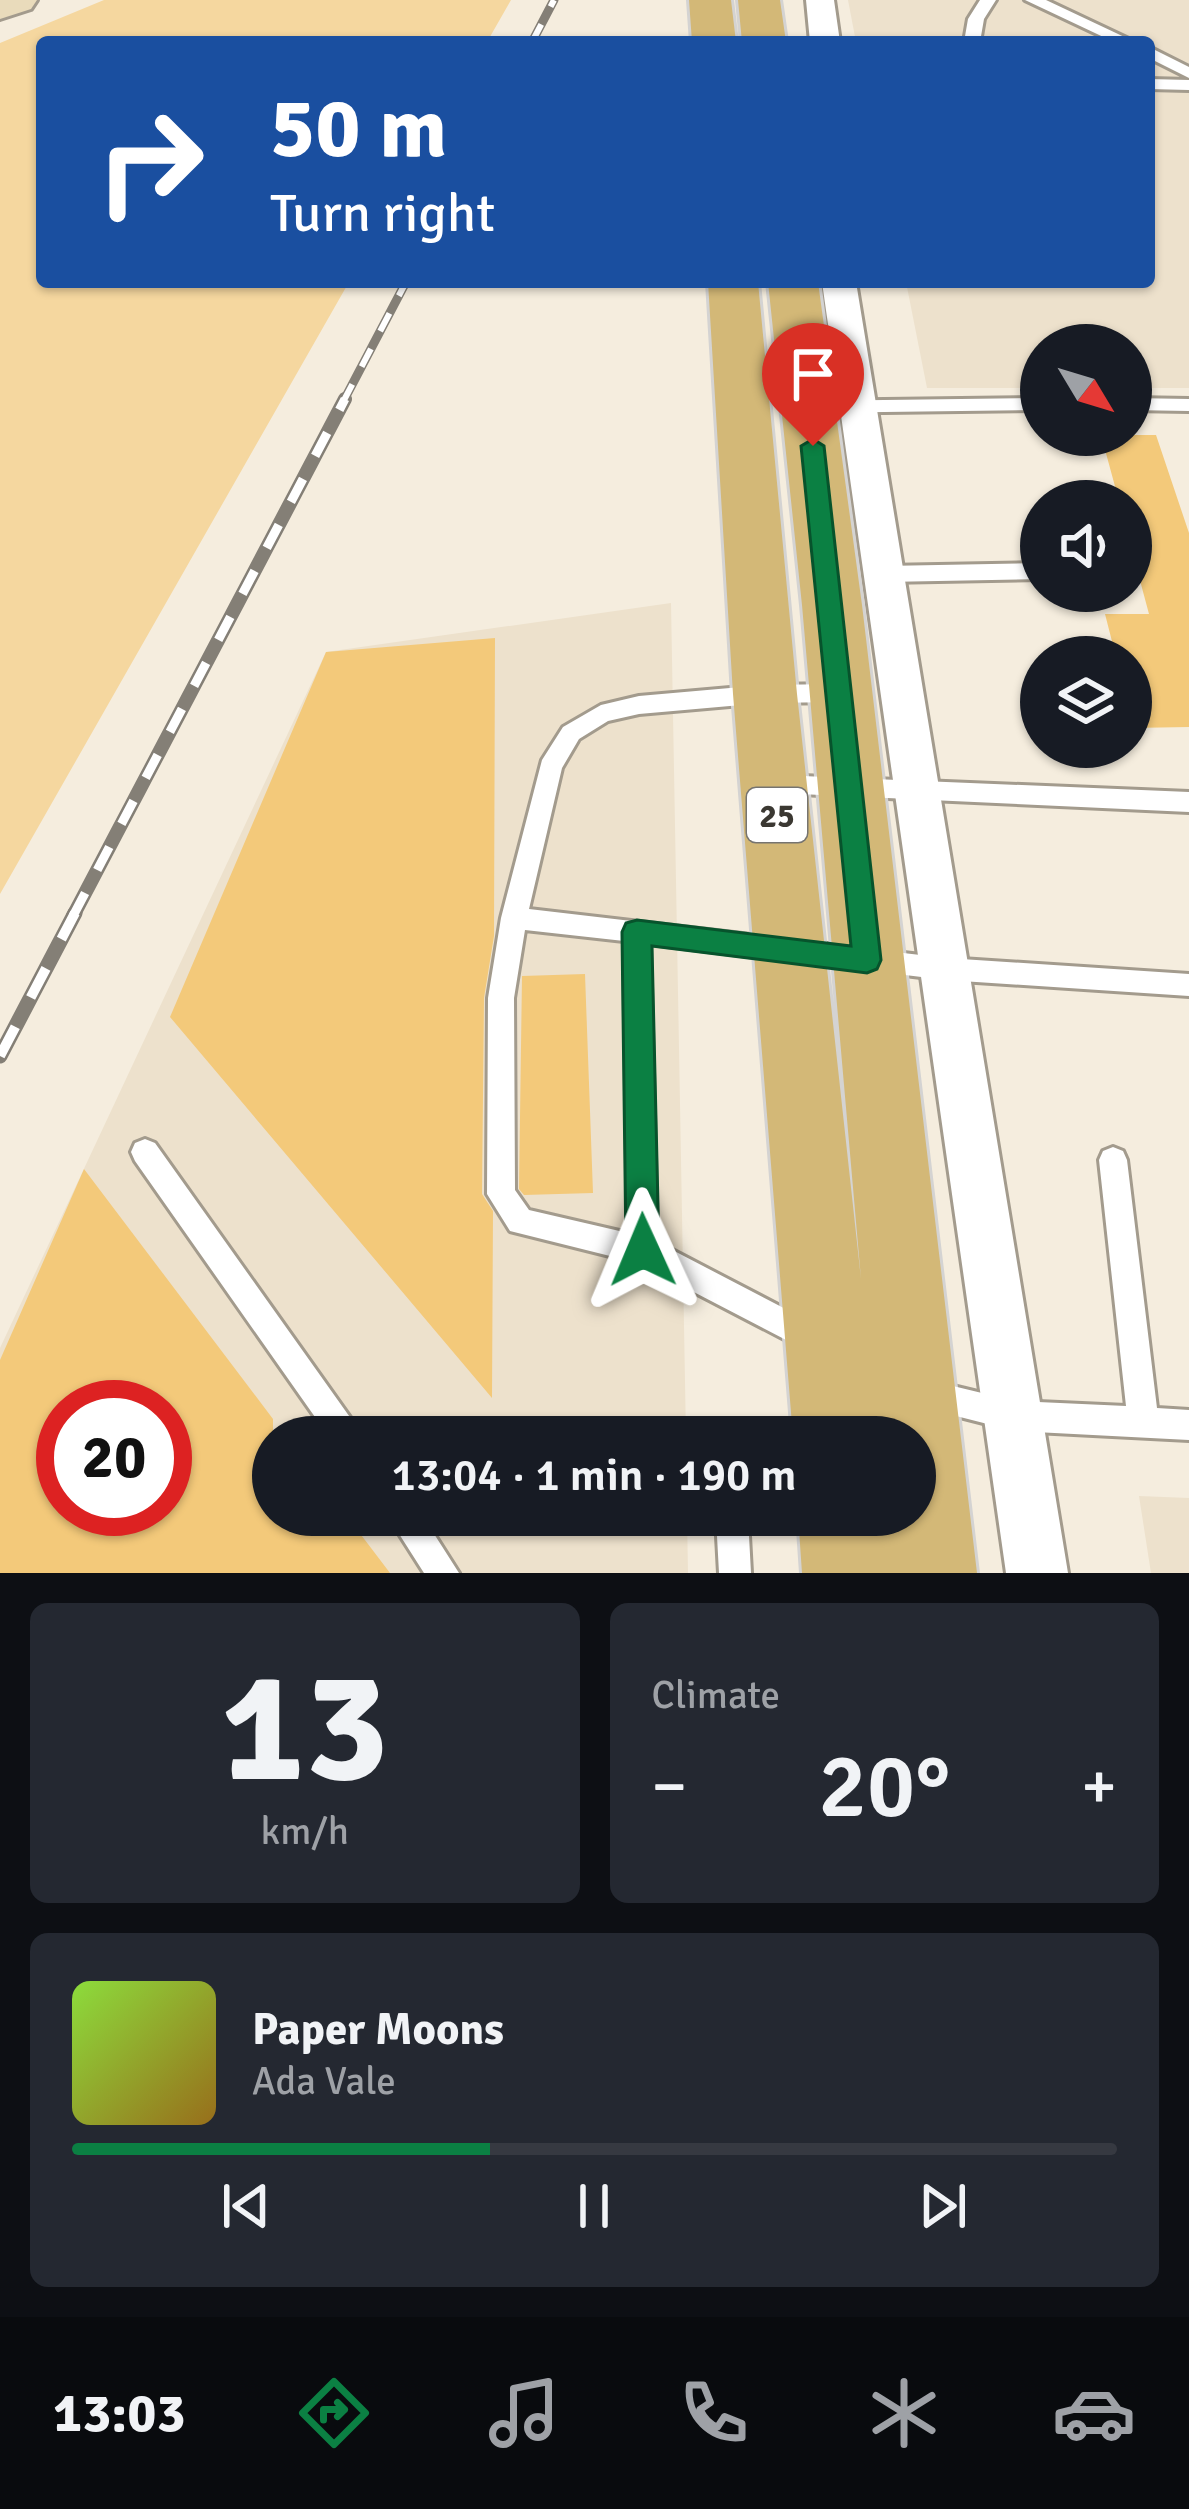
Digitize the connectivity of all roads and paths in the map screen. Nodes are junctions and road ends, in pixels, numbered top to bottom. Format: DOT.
graph roads {
  1 [pos="16,0"];
  2 [pos="710,0"];
  3 [pos="759,0"];
  4 [pos="820,0"];
  5 [pos="988,0"];
  6 [pos="1033,0"];
  7 [pos="0,6"];
  8 [pos="713,36"];
  9 [pos="763,36"];
  10 [pos="824,36"];
  11 [pos="972,36"];
  12 [pos="1114,36"];
  13 [pos="1155,55"];
  14 [pos="1189,73"];
  15 [pos="1155,84"];
  16 [pos="1189,85"];
  17 [pos="733,288"];
  18 [pos="795,288"];
  19 [pos="839,288"];
  20 [pos="1020,404"];
  21 [pos="1152,404"];
  22 [pos="1189,405"];
  23 [pos="834,406"];
  24 [pos="1020,571"];
  25 [pos="885,574"];
  26 [pos="840,693"];
  27 [pos="765,694"];
  28 [pos="774,784"];
  29 [pos="850,787"];
  30 [pos="920,791"];
  31 [pos="1189,802"];
  32 [pos="514,919"];
  33 [pos="637,932"];
  34 [pos="791,949"];
  35 [pos="867,960"];
  36 [pos="946,970"];
  37 [pos="1189,985"];
  38 [pos="146,1152"];
  39 [pos="1113,1160"];
  40 [pos="643,1250"];
  41 [pos="860,1381"];
  42 [pos="333,1416"];
  43 [pos="880,1416"];
  44 [pos="1015,1416"];
  45 [pos="1142,1423"];
  46 [pos="1189,1425"];
  47 [pos="417,1536"];
  48 [pos="733,1536"];
  49 [pos="844,1536"];
  50 [pos="927,1536"];
  51 [pos="443,1573"];
  52 [pos="735,1573"];
  53 [pos="848,1573"];
  54 [pos="932,1573"];
  55 [pos="1036,1573"];
  1 -- 7 [label="street"];
  2 -- 8 [label="main road"];
  3 -- 9 [label="main road"];
  4 -- 10 [label="street"];
  5 -- 11 [label="lane"];
  6 -- 12 [label="lane"];
  13 -- 14 [label="lane"];
  15 -- 16 [label="lane"];
  17 -- 27 [label="main road, 25"];
  18 -- 23 [label="main road, 25"];
  19 -- 23 [label="street"];
  20 -- 23 [label="lane"];
  21 -- 22 [label="lane"];
  23 -- 25 [label="street"];
  23 -- 26 [label="main road, 25"];
  24 -- 25 [label="lane"];
  25 -- 30 [label="street"];
  26 -- 27 [label="lane"];
  26 -- 29 [label="main road, 25"];
  27 -- 28 [label="main road, 25"];
  27 -- 32 [label="lane"];
  28 -- 29 [label="lane"];
  28 -- 34 [label="main road, 25"];
  29 -- 30 [label="lane"];
  29 -- 35 [label="main road, 25"];
  30 -- 31 [label="lane"];
  30 -- 36 [label="street"];
  32 -- 33 [label="lane"];
  32 -- 40 [label="lane"];
  33 -- 34 [label="lane"];
  33 -- 40 [label="lane"];
  34 -- 35 [label="lane"];
  34 -- 41 [label="main road, 25"];
  35 -- 36 [label="lane"];
  35 -- 41 [label="main road, 25"];
  36 -- 37 [label="lane"];
  36 -- 44 [label="street"];
  38 -- 42 [label="lane"];
  39 -- 45 [label="lane"];
  40 -- 41 [label="lane"];
  41 -- 43 [label="main road, 25"];
  41 -- 44 [label="lane"];
  44 -- 45 [label="lane"];
  44 -- 55 [label="street"];
  45 -- 46 [label="lane"];
  47 -- 51 [label="lane"];
  48 -- 52 [label="lane"];
  49 -- 53 [label="main road"];
  50 -- 54 [label="main road, 25"];
}
